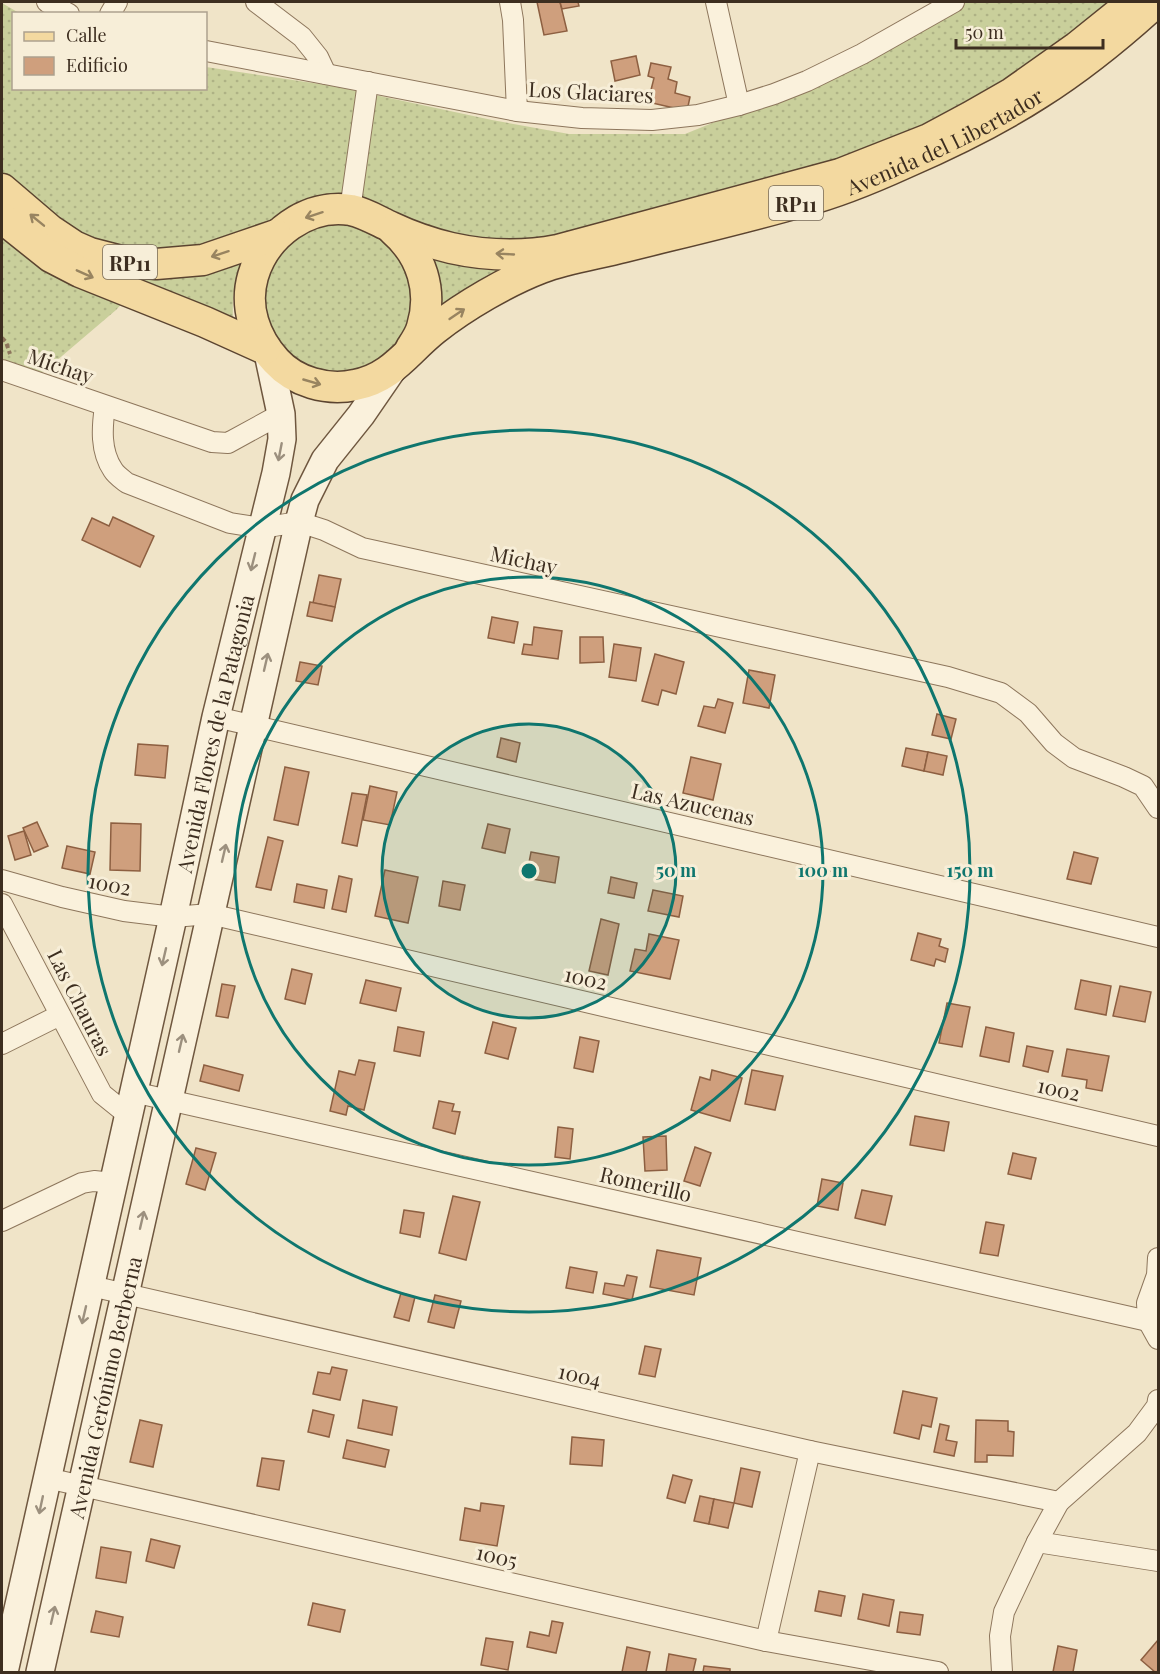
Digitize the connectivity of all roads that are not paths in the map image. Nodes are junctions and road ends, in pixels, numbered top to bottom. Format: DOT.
graph roads {
  1 [pos="46,2"];
  2 [pos="256,2"];
  3 [pos="510,2"];
  4 [pos="716,2"];
  5 [pos="954,2"];
  6 [pos="1133,2"];
  7 [pos="1156,2"];
  8 [pos="65,12"];
  9 [pos="207,51"];
  10 [pos="326,74"];
  11 [pos="368,82"];
  12 [pos="739,105"];
  13 [pos="517,111"];
  14 [pos="2,189"];
  15 [pos="350,210"];
  16 [pos="2,218"];
  17 [pos="389,226"];
  18 [pos="276,235"];
  19 [pos="267,351"];
  20 [pos="403,359"];
  21 [pos="2,370"];
  22 [pos="105,406"];
  23 [pos="281,414"];
  24 [pos="299,522"];
  25 [pos="261,528"];
  26 [pos="216,717"];
  27 [pos="252,725"];
  28 [pos="1158,808"];
  29 [pos="2,880"];
  30 [pos="2,904"];
  31 [pos="210,914"];
  32 [pos="173,917"];
  33 [pos="1158,937"];
  34 [pos="60,1015"];
  35 [pos="2,1044"];
  36 [pos="168,1100"];
  37 [pos="131,1103"];
  38 [pos="1158,1136"];
  39 [pos="113,1183"];
  40 [pos="2,1221"];
  41 [pos="1158,1270"];
  42 [pos="91,1286"];
  43 [pos="125,1294"];
  44 [pos="1148,1321"];
  45 [pos="1158,1339"];
  46 [pos="1158,1400"];
  47 [pos="810,1451"];
  48 [pos="47,1478"];
  49 [pos="82,1486"];
  50 [pos="1059,1502"];
  51 [pos="1037,1542"];
  52 [pos="1158,1561"];
  53 [pos="10,1606"];
  54 [pos="766,1641"];
  55 [pos="5,1668"];
  56 [pos="42,1672"];
  57 [pos="938,1672"];
  58 [pos="1002,1672"];
  1 -- 8 [label="street"];
  2 -- 10 [label="street"];
  3 -- 13 [label="street"];
  4 -- 12 [label="street"];
  5 -- 12 [label="street, Los Glaciares"];
  6 -- 17 [label="main road, Avenida del Libertador / RP11, one-way"];
  20 -- 7 [label="main road, Avenida del Libertador / RP11, one-way"];
  9 -- 10 [label="street, Los Glaciares"];
  10 -- 11 [label="street, Los Glaciares"];
  11 -- 13 [label="street, Los Glaciares"];
  11 -- 15 [label="street"];
  12 -- 13 [label="street, Los Glaciares"];
  18 -- 14 [label="main road, Avenida del Libertador / RP11, one-way"];
  15 -- 17 [label="main road, Avenida del Libertador / RP11"];
  15 -- 18 [label="main road, Avenida del Libertador / RP11, one-way"];
  16 -- 19 [label="main road, Avenida del Libertador / RP11, one-way"];
  17 -- 20 [label="main road, Avenida del Libertador / RP11"];
  18 -- 19 [label="main road, Avenida del Libertador / RP11"];
  19 -- 20 [label="main road, Avenida del Libertador / RP11, one-way"];
  19 -- 23 [label="street, Avenida Flores de la Patagonia"];
  20 -- 24 [label="street, Avenida Flores de la Patagonia"];
  21 -- 22 [label="street, Michay"];
  22 -- 23 [label="street, Michay"];
  22 -- 25 [label="street, Michay"];
  23 -- 25 [label="street, Avenida Flores de la Patagonia, one-way"];
  24 -- 25 [label="street, Michay"];
  27 -- 24 [label="street, Avenida Flores de la Patagonia, one-way"];
  24 -- 28 [label="street, Michay"];
  25 -- 26 [label="street, Avenida Flores de la Patagonia, one-way"];
  26 -- 27 [label="street, Las Azucenas"];
  26 -- 32 [label="street, Avenida Flores de la Patagonia"];
  31 -- 27 [label="street, Avenida Flores de la Patagonia, one-way"];
  27 -- 33 [label="street, Las Azucenas"];
  29 -- 32 [label="street, 1002"];
  30 -- 34 [label="street, Las Chauras"];
  31 -- 32 [label="street, 1002"];
  36 -- 31 [label="street, Avenida Flores de la Patagonia, one-way"];
  31 -- 38 [label="street, 1002"];
  32 -- 37 [label="street, Avenida Flores de la Patagonia, one-way"];
  34 -- 35 [label="street"];
  34 -- 37 [label="street, Las Chauras"];
  36 -- 37 [label="street, Romerillo"];
  43 -- 36 [label="street, Avenida Gerónimo Berberna, one-way"];
  36 -- 44 [label="street, Romerillo"];
  37 -- 39 [label="street, Avenida Gerónimo Berberna"];
  39 -- 40 [label="street"];
  39 -- 42 [label="street, Avenida Gerónimo Berberna"];
  41 -- 44 [label="street"];
  42 -- 43 [label="street, 1004"];
  42 -- 48 [label="street, Avenida Gerónimo Berberna, one-way"];
  43 -- 47 [label="street, 1004"];
  43 -- 49 [label="street, Avenida Gerónimo Berberna"];
  44 -- 45 [label="street"];
  46 -- 50 [label="street"];
  47 -- 50 [label="street, 1004"];
  47 -- 54 [label="street"];
  48 -- 49 [label="street, 1005"];
  48 -- 53 [label="street, Avenida Gerónimo Berberna, one-way"];
  49 -- 54 [label="street, 1005"];
  56 -- 49 [label="street, Avenida Gerónimo Berberna, one-way"];
  50 -- 51 [label="street"];
  51 -- 52 [label="street"];
  51 -- 58 [label="street"];
  53 -- 55 [label="street, Avenida Gerónimo Berberna"];
  54 -- 57 [label="street, 1005"];
  55 -- 56 [label="street"];
}
